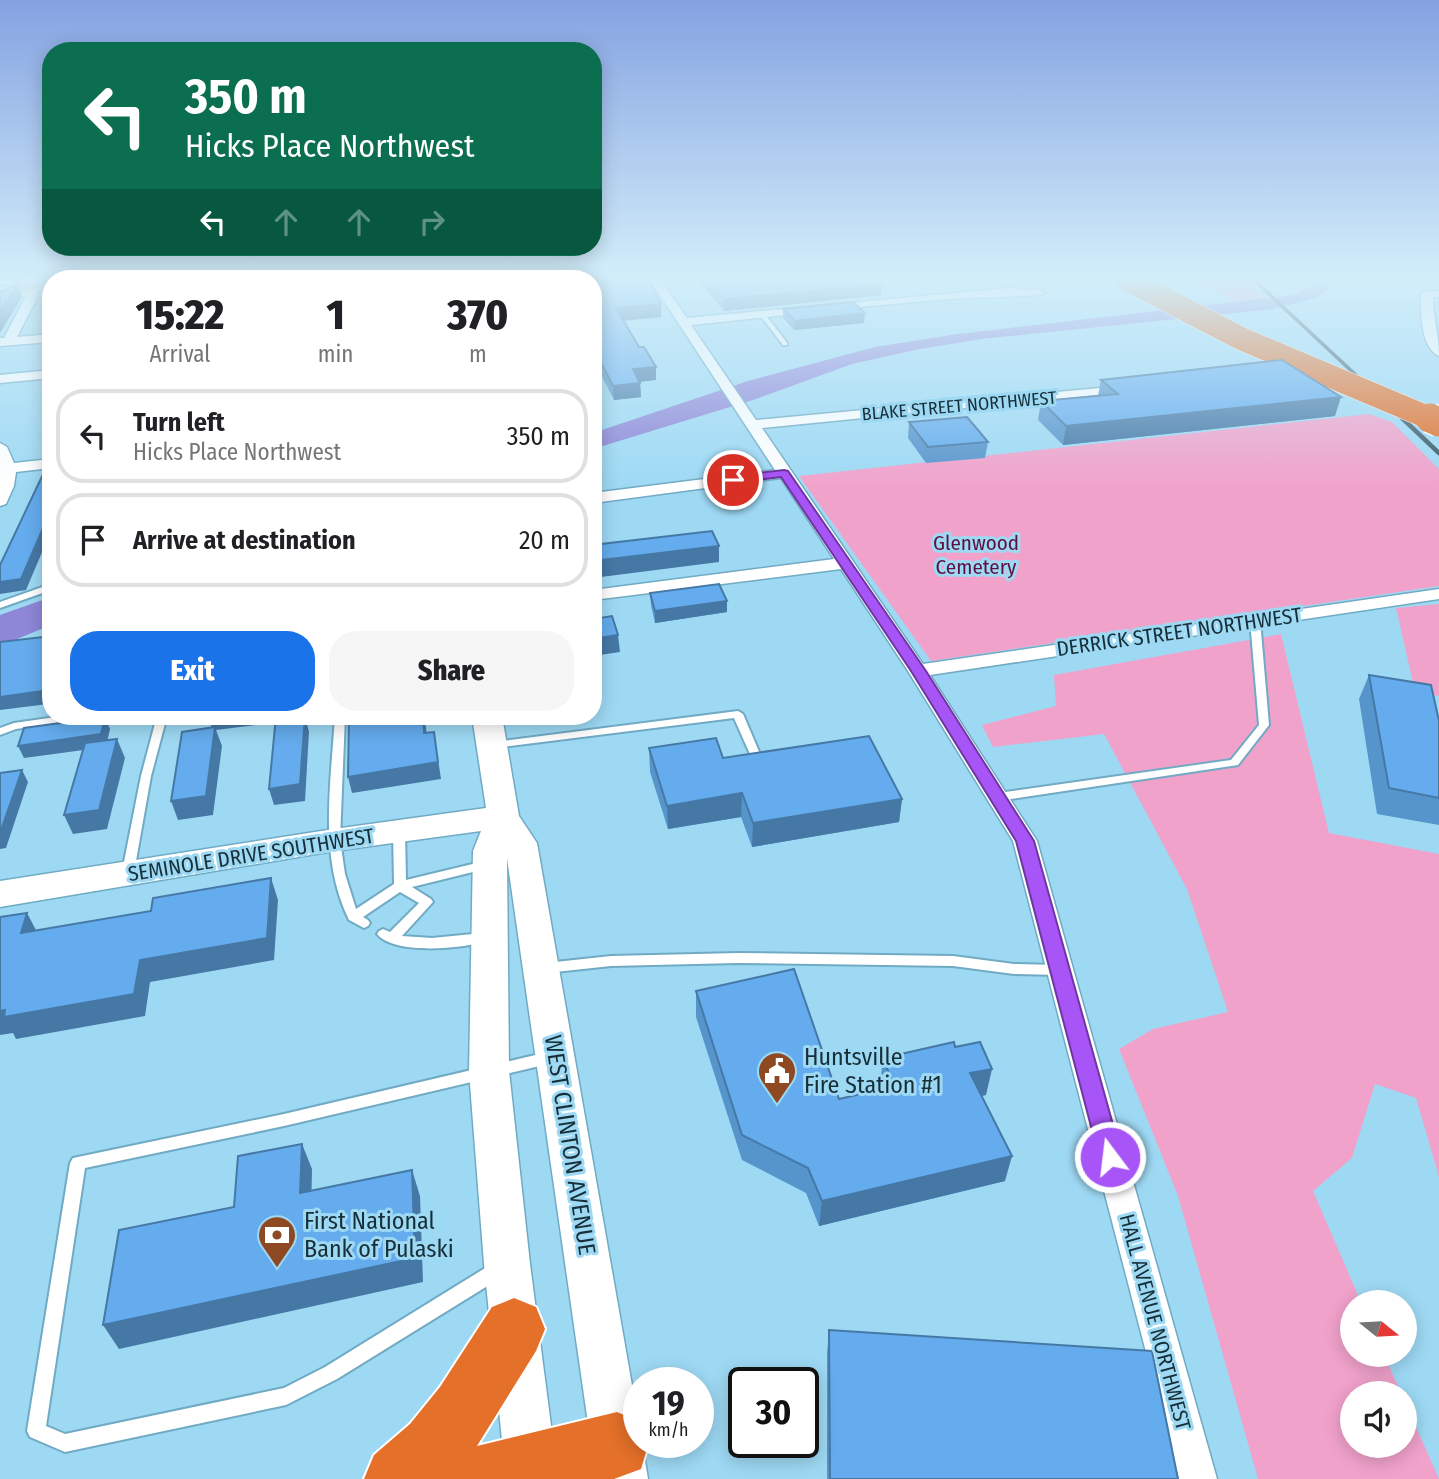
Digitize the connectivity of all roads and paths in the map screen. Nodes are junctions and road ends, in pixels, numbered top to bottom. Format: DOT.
graph roads {
  1 [pos="701,349"];
  2 [pos="1266,349"];
  3 [pos="1322,349"];
  4 [pos="1367,368"];
  5 [pos="42,375"];
  6 [pos="0,379"];
  7 [pos="1138,387"];
  8 [pos="1439,422"];
  9 [pos="753,425"];
  10 [pos="0,447"];
  11 [pos="42,464"];
  12 [pos="5,469"];
  13 [pos="784,474"];
  14 [pos="602,497"];
  15 [pos="0,501"];
  16 [pos="846,563"];
  17 [pos="42,590"];
  18 [pos="602,594"];
  19 [pos="1439,594"];
  20 [pos="0,605"];
  21 [pos="1255,620"];
  22 [pos="918,671"];
  23 [pos="42,722"];
  24 [pos="602,723"];
  25 [pos="160,725"];
  26 [pos="340,725"];
  27 [pos="572,725"];
  28 [pos="489,730"];
  29 [pos="0,732"];
  30 [pos="758,761"];
  31 [pos="998,797"];
  32 [pos="503,817"];
  33 [pos="399,831"];
  34 [pos="334,840"];
  35 [pos="490,864"];
  36 [pos="128,875"];
  37 [pos="400,886"];
  38 [pos="0,894"];
  39 [pos="491,937"];
  40 [pos="543,968"];
  41 [pos="1059,970"];
  42 [pos="556,1056"];
  43 [pos="489,1071"];
  44 [pos="507,1264"];
  45 [pos="514,1329"];
  46 [pos="619,1462"];
  47 [pos="514,1475"];
  48 [pos="398,1479"];
  49 [pos="1198,1479"];
  1 -- 9 [label="street, HALL AVENUE NORTHWEST"];
  2 -- 8 [label="highway, bridge"];
  3 -- 4 [label="highway"];
  5 -- 6 [label="street"];
  7 -- 9 [label="street, BLAKE STREET NORTHWEST"];
  9 -- 13 [label="street, HALL AVENUE NORTHWEST"];
  10 -- 12 [label="street"];
  11 -- 12 [label="street"];
  12 -- 15 [label="street"];
  13 -- 14 [label="street"];
  13 -- 16 [label="street, HALL AVENUE NORTHWEST"];
  16 -- 18 [label="street"];
  16 -- 22 [label="street, HALL AVENUE NORTHWEST"];
  17 -- 20 [label="lane"];
  19 -- 21 [label="street, DERRICK STREET NORTHWEST"];
  21 -- 22 [label="street, DERRICK STREET NORTHWEST"];
  21 -- 31 [label="lane"];
  22 -- 31 [label="street, HALL AVENUE NORTHWEST"];
  23 -- 29 [label="lane"];
  24 -- 30 [label="lane"];
  25 -- 36 [label="lane"];
  26 -- 34 [label="lane"];
  27 -- 28 [label="lane"];
  28 -- 32 [label="street, WEST CLINTON AVENUE"];
  31 -- 41 [label="street, HALL AVENUE NORTHWEST"];
  32 -- 33 [label="street, SEMINOLE DRIVE SOUTHWEST"];
  32 -- 35 [label="street, WEST CLINTON AVENUE"];
  32 -- 40 [label="street, WEST CLINTON AVENUE"];
  33 -- 34 [label="street, SEMINOLE DRIVE SOUTHWEST"];
  33 -- 37 [label="lane"];
  34 -- 36 [label="street, SEMINOLE DRIVE SOUTHWEST"];
  34 -- 37 [label="lane"];
  35 -- 37 [label="lane"];
  35 -- 39 [label="street, WEST CLINTON AVENUE"];
  36 -- 38 [label="street, SEMINOLE DRIVE SOUTHWEST"];
  37 -- 39 [label="lane"];
  39 -- 43 [label="street, WEST CLINTON AVENUE"];
  40 -- 41 [label="lane"];
  40 -- 42 [label="street, WEST CLINTON AVENUE"];
  41 -- 49 [label="street, HALL AVENUE NORTHWEST"];
  42 -- 43 [label="lane"];
  42 -- 46 [label="street, WEST CLINTON AVENUE"];
  43 -- 44 [label="street, WEST CLINTON AVENUE"];
  43 -- 44 [label="lane"];
  44 -- 45 [label="street, WEST CLINTON AVENUE"];
  45 -- 47 [label="street, WEST CLINTON AVENUE"];
  45 -- 48 [label="highway"];
  46 -- 47 [label="highway"];
}
